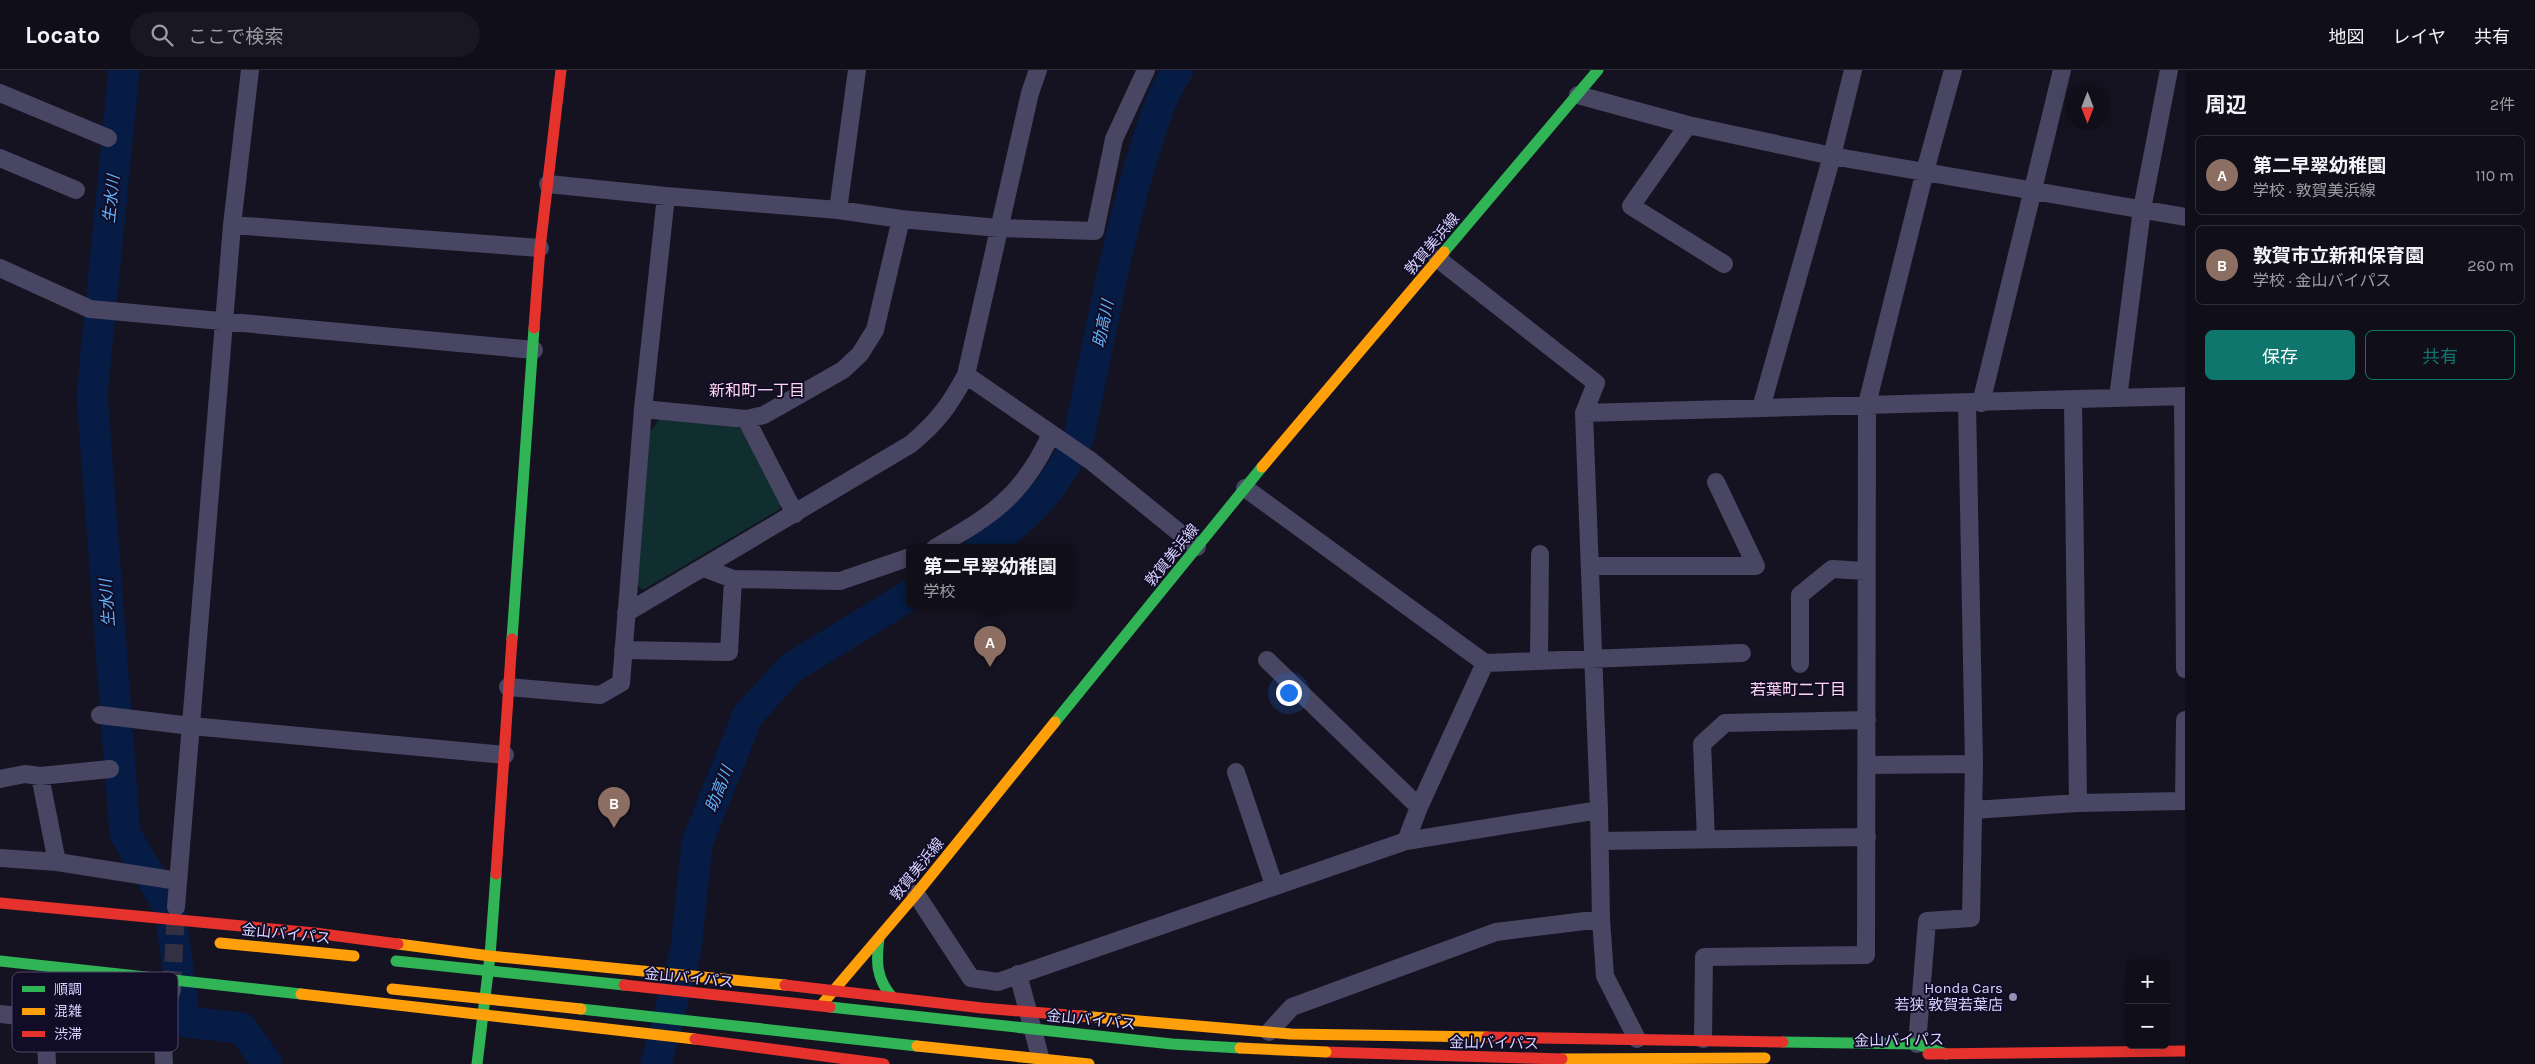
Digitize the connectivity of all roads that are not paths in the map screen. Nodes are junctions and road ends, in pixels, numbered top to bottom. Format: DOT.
graph roads {
  1 [pos="250,70"];
  2 [pos="560,70"];
  3 [pos="857,70"];
  4 [pos="1038,70"];
  5 [pos="1146,70"];
  6 [pos="1598,70"];
  7 [pos="1853,70"];
  8 [pos="1953,70"];
  9 [pos="2062,70"];
  10 [pos="2169,70"];
  11 [pos="0,93"];
  12 [pos="1578,95"];
  13 [pos="1688,125"];
  14 [pos="108,138"];
  15 [pos="1832,156"];
  16 [pos="0,158"];
  17 [pos="1925,171"];
  18 [pos="548,184"];
  19 [pos="76,190"];
  20 [pos="2033,191"];
  21 [pos="666,196"];
  22 [pos="2142,209"];
  23 [pos="838,210"];
  24 [pos="2185,217"];
  25 [pos="902,219"];
  26 [pos="232,225"];
  27 [pos="998,228"];
  28 [pos="540,248"];
  29 [pos="1438,259"];
  30 [pos="1724,264"];
  31 [pos="0,268"];
  32 [pos="224,320"];
  33 [pos="534,350"];
  34 [pos="966,375"];
  35 [pos="2184,396"];
  36 [pos="2118,398"];
  37 [pos="2074,400"];
  38 [pos="1974,403"];
  39 [pos="1867,404"];
  40 [pos="1761,408"];
  41 [pos="643,409"];
  42 [pos="1584,413"];
  43 [pos="746,419"];
  44 [pos="1051,434"];
  45 [pos="1716,482"];
  46 [pos="1245,488"];
  47 [pos="795,514"];
  48 [pos="941,544"];
  49 [pos="1197,547"];
  50 [pos="1540,554"];
  51 [pos="906,558"];
  52 [pos="1590,566"];
  53 [pos="704,568"];
  54 [pos="1865,571"];
  55 [pos="733,579"];
  56 [pos="626,613"];
  57 [pos="623,650"];
  58 [pos="1742,653"];
  59 [pos="1593,658"];
  60 [pos="1267,660"];
  61 [pos="1539,660"];
  62 [pos="1485,663"];
  63 [pos="1800,664"];
  64 [pos="2185,669"];
  65 [pos="508,688"];
  66 [pos="100,714"];
  67 [pos="1867,720"];
  68 [pos="2185,720"];
  69 [pos="191,726"];
  70 [pos="505,755"];
  71 [pos="1974,764"];
  72 [pos="1867,765"];
  73 [pos="110,769"];
  74 [pos="1236,772"];
  75 [pos="40,776"];
  76 [pos="0,779"];
  77 [pos="2078,802"];
  78 [pos="1419,807"];
  79 [pos="1599,810"];
  80 [pos="1973,810"];
  81 [pos="1867,837"];
  82 [pos="1706,840"];
  83 [pos="1600,841"];
  84 [pos="1406,842"];
  85 [pos="0,858"];
  86 [pos="56,862"];
  87 [pos="178,881"];
  88 [pos="1274,885"];
  89 [pos="916,894"];
  90 [pos="0,903"];
  91 [pos="176,907"];
  92 [pos="1601,919"];
  93 [pos="879,938"];
  94 [pos="208,941"];
  95 [pos="490,956"];
  96 [pos="367,958"];
  97 [pos="391,960"];
  98 [pos="0,961"];
  99 [pos="96,972"];
  100 [pos="1018,974"];
  101 [pos="178,981"];
  102 [pos="388,989"];
  103 [pos="834,990"];
  104 [pos="892,997"];
  105 [pos="1028,1012"];
  106 [pos="482,1016"];
  107 [pos="1269,1032"];
  108 [pos="1637,1039"];
  109 [pos="1703,1039"];
  110 [pos="1917,1044"];
  111 [pos="786,1049"];
  112 [pos="2185,1051"];
  113 [pos="1946,1054"];
  114 [pos="1876,1056"];
  115 [pos="1777,1058"];
  116 [pos="477,1064"];
  117 [pos="775,1064"];
  118 [pos="884,1064"];
  119 [pos="1042,1064"];
  120 [pos="1089,1064"];
  1 -- 26 [label="street"];
  2 -- 18 [label="main road"];
  3 -- 23 [label="street"];
  4 -- 27 [label="street"];
  5 -- 27 [label="street"];
  6 -- 12 [label="main road, 敦賀美浜線"];
  7 -- 15 [label="street"];
  8 -- 17 [label="street"];
  9 -- 20 [label="street"];
  10 -- 22 [label="street"];
  11 -- 14 [label="street"];
  12 -- 13 [label="street"];
  12 -- 29 [label="main road, 敦賀美浜線"];
  13 -- 15 [label="street"];
  13 -- 30 [label="street"];
  15 -- 17 [label="street"];
  15 -- 40 [label="street"];
  16 -- 19 [label="street"];
  17 -- 20 [label="street"];
  17 -- 39 [label="street"];
  18 -- 21 [label="street"];
  18 -- 28 [label="main road"];
  20 -- 22 [label="street"];
  20 -- 38 [label="street"];
  21 -- 23 [label="street"];
  21 -- 41 [label="street"];
  22 -- 24 [label="street"];
  22 -- 36 [label="street"];
  23 -- 25 [label="street"];
  25 -- 27 [label="street"];
  25 -- 43 [label="street"];
  26 -- 28 [label="street"];
  26 -- 32 [label="street"];
  27 -- 34 [label="street"];
  28 -- 33 [label="main road"];
  29 -- 42 [label="street"];
  29 -- 46 [label="main road, 敦賀美浜線"];
  31 -- 32 [label="street"];
  32 -- 33 [label="street"];
  32 -- 69 [label="street"];
  33 -- 65 [label="main road"];
  34 -- 44 [label="street"];
  34 -- 47 [label="street"];
  35 -- 36 [label="street"];
  35 -- 64 [label="street"];
  36 -- 37 [label="street"];
  37 -- 38 [label="street"];
  37 -- 77 [label="street"];
  38 -- 39 [label="street"];
  38 -- 71 [label="street"];
  39 -- 40 [label="street"];
  39 -- 54 [label="street"];
  40 -- 42 [label="street"];
  41 -- 43 [label="street"];
  41 -- 56 [label="street"];
  42 -- 52 [label="street"];
  43 -- 47 [label="street"];
  44 -- 48 [label="street"];
  44 -- 49 [label="street"];
  45 -- 52 [label="street"];
  46 -- 49 [label="main road, 敦賀美浜線"];
  46 -- 62 [label="street"];
  47 -- 53 [label="street"];
  49 -- 89 [label="main road, 敦賀美浜線"];
  50 -- 61 [label="street"];
  51 -- 55 [label="street"];
  52 -- 59 [label="street"];
  53 -- 55 [label="street"];
  53 -- 56 [label="street"];
  54 -- 63 [label="street"];
  54 -- 67 [label="street"];
  55 -- 57 [label="street"];
  56 -- 57 [label="street"];
  57 -- 65 [label="street"];
  58 -- 59 [label="street"];
  59 -- 61 [label="street"];
  59 -- 79 [label="street"];
  60 -- 78 [label="street"];
  61 -- 62 [label="street"];
  62 -- 78 [label="street"];
  65 -- 70 [label="main road"];
  66 -- 69 [label="street"];
  67 -- 72 [label="street"];
  67 -- 82 [label="street"];
  68 -- 77 [label="street"];
  69 -- 70 [label="street"];
  69 -- 87 [label="street"];
  70 -- 95 [label="main road"];
  71 -- 72 [label="street"];
  71 -- 80 [label="street"];
  72 -- 81 [label="street"];
  73 -- 75 [label="street"];
  74 -- 88 [label="street"];
  75 -- 76 [label="street"];
  75 -- 86 [label="street"];
  77 -- 80 [label="street"];
  78 -- 84 [label="street"];
  79 -- 83 [label="street"];
  79 -- 84 [label="street"];
  80 -- 110 [label="street"];
  81 -- 82 [label="street"];
  81 -- 109 [label="street"];
  82 -- 83 [label="street"];
  83 -- 92 [label="street"];
  84 -- 88 [label="street"];
  85 -- 86 [label="street"];
  86 -- 87 [label="street"];
  87 -- 91 [label="street"];
  88 -- 100 [label="street"];
  89 -- 93 [label="main road, 敦賀美浜線"];
  89 -- 100 [label="street"];
  90 -- 95 [label="main road"];
  92 -- 107 [label="street"];
  92 -- 108 [label="street"];
  93 -- 103 [label="main road, 敦賀美浜線"];
  93 -- 104 [label="main road"];
  94 -- 96 [label="main road, 金山バイパス"];
  95 -- 103 [label="main road"];
  95 -- 106 [label="main road"];
  97 -- 115 [label="main road, 金山バイパス, bridge"];
  98 -- 99 [label="main road"];
  100 -- 105 [label="street"];
  101 -- 106 [label="main road"];
  102 -- 120 [label="main road, bridge"];
  103 -- 104 [label="main road"];
  103 -- 111 [label="main road, 敦賀美浜線"];
  104 -- 105 [label="main road"];
  105 -- 107 [label="main road"];
  105 -- 119 [label="street"];
  106 -- 111 [label="main road"];
  106 -- 116 [label="main road"];
  107 -- 108 [label="main road"];
  108 -- 109 [label="main road"];
  109 -- 110 [label="main road"];
  110 -- 113 [label="main road"];
  111 -- 117 [label="main road, 敦賀美浜線"];
  111 -- 118 [label="main road"];
  112 -- 113 [label="main road, 金山バイパス"];
  113 -- 114 [label="main road, 金山バイパス"];
}
